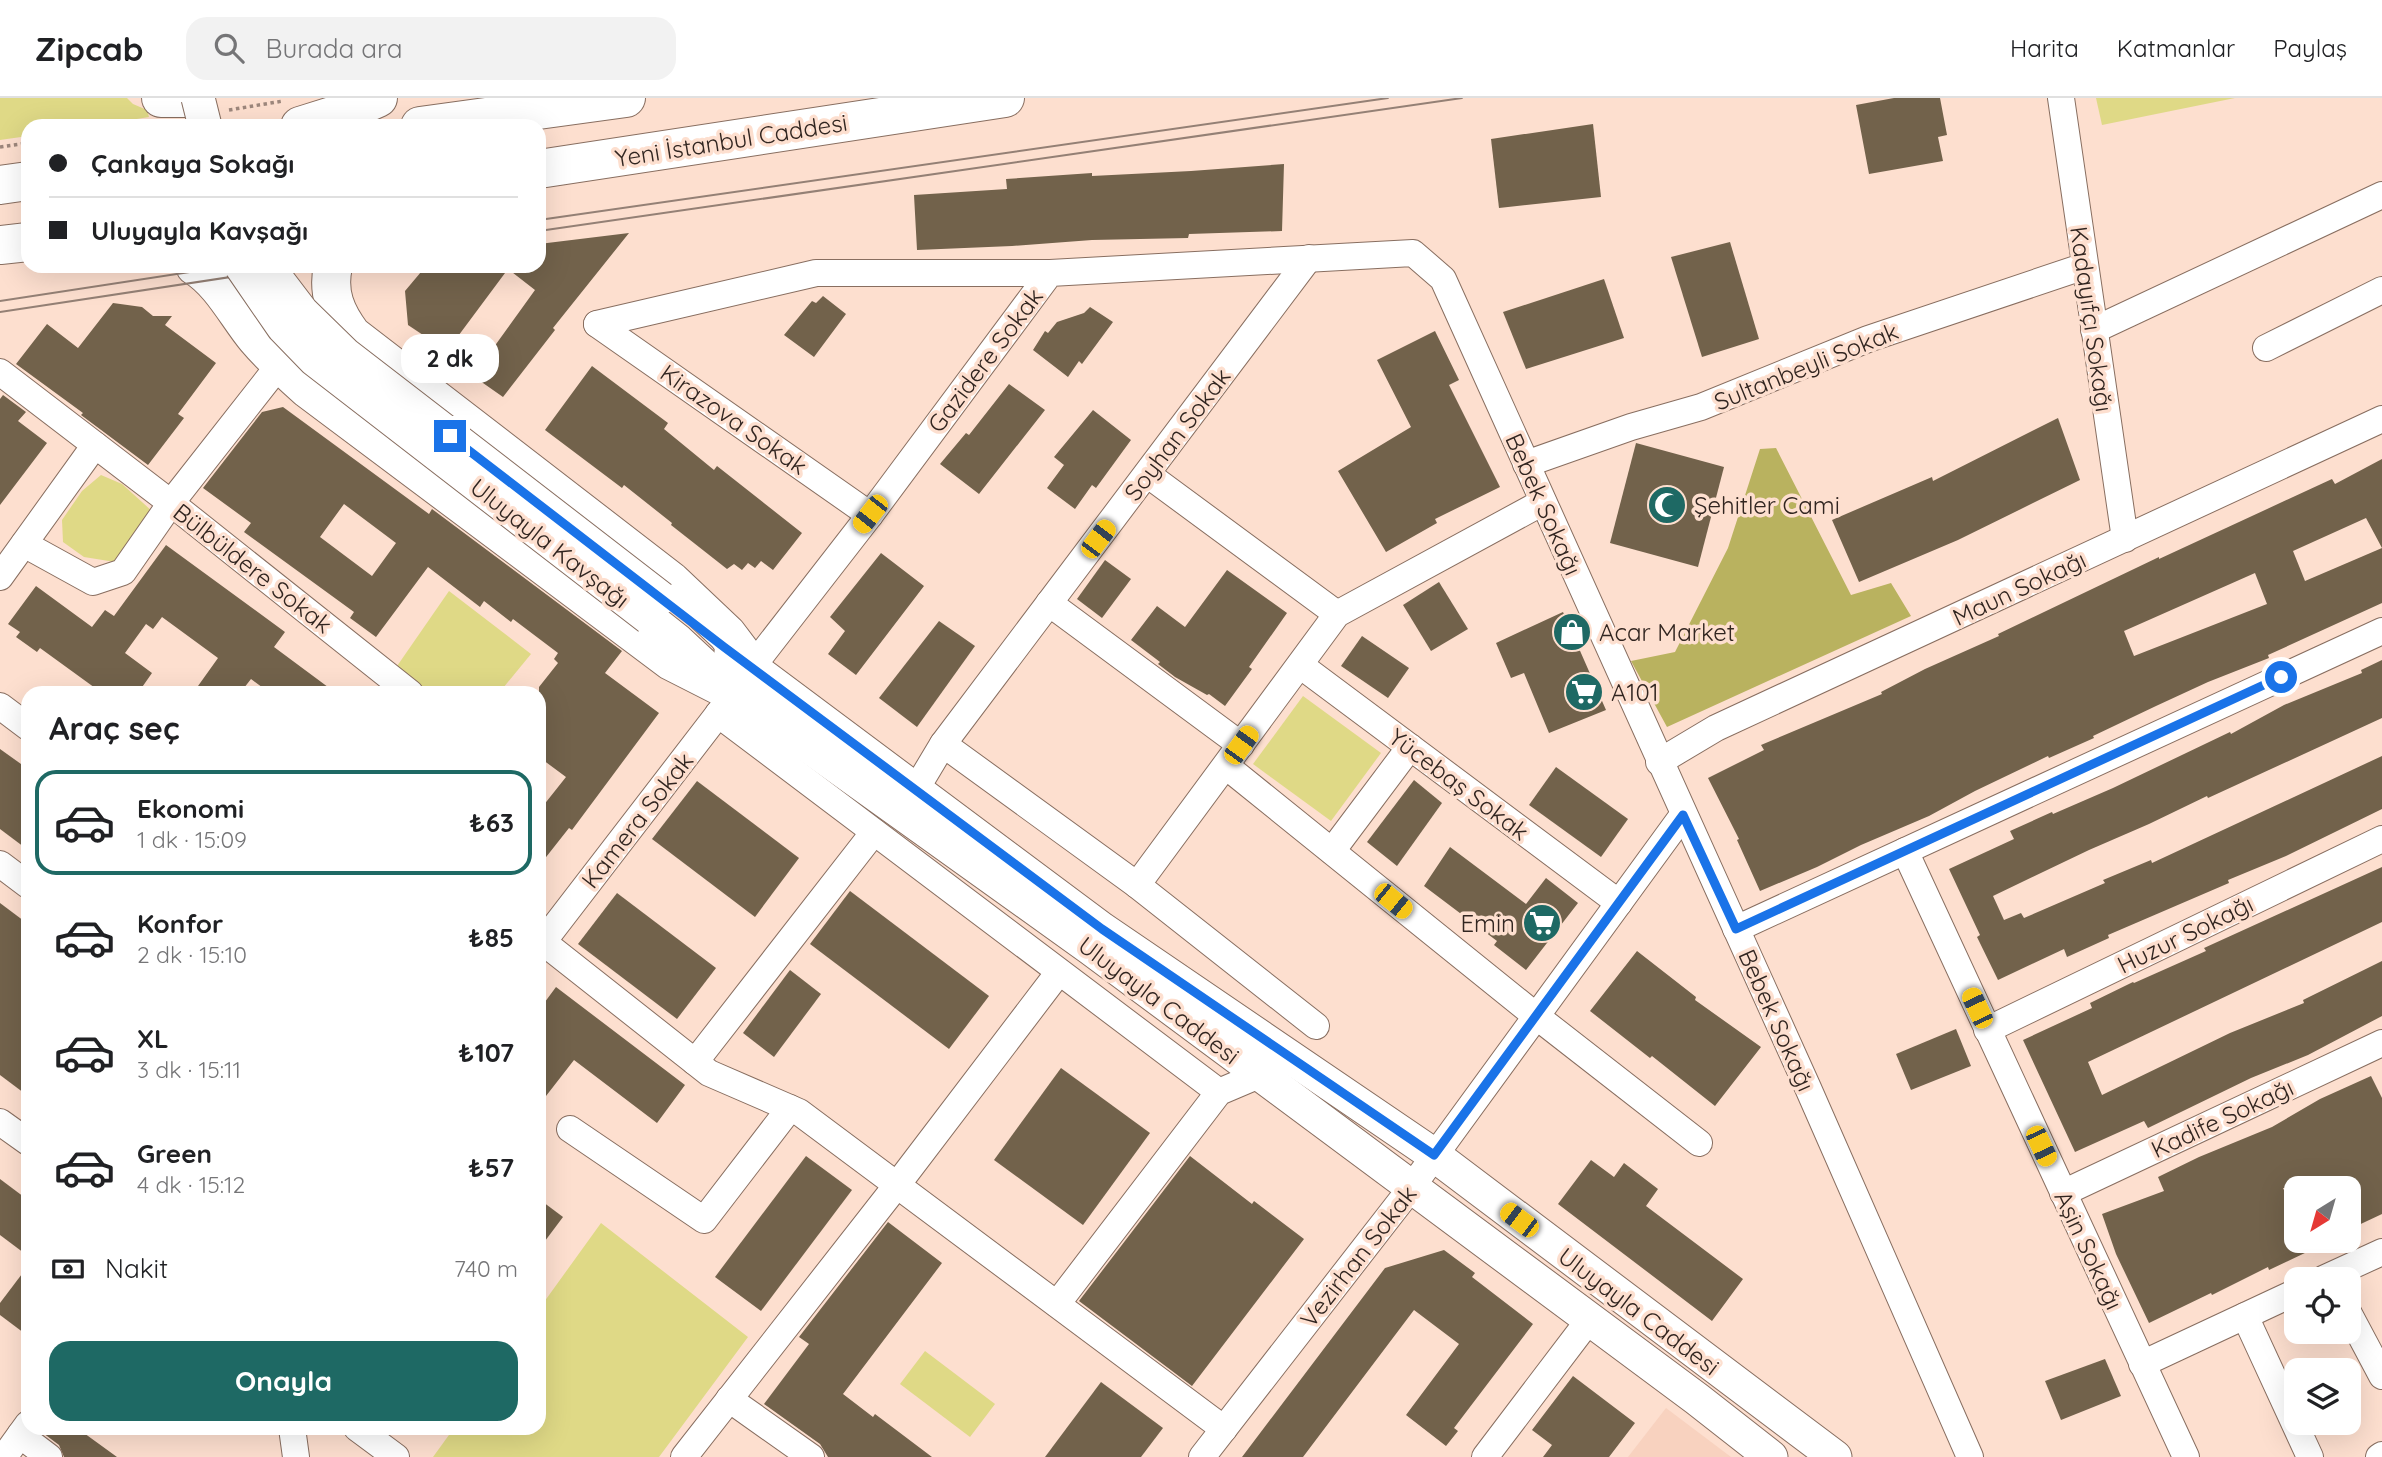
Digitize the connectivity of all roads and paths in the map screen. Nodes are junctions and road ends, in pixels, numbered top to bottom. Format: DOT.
graph roads {
  1 [pos="161,98"];
  2 [pos="174,98"];
  3 [pos="188,98"];
  4 [pos="198,98"];
  5 [pos="378,98"];
  6 [pos="626,98"];
  7 [pos="1005,98"];
  8 [pos="2061,98"];
  9 [pos="179,119"];
  10 [pos="203,119"];
  11 [pos="322,119"];
  12 [pos="472,119"];
  13 [pos="21,144"];
  14 [pos="0,147"];
  15 [pos="546,168"];
  16 [pos="21,182"];
  17 [pos="0,185"];
  18 [pos="2382,195"];
  19 [pos="21,243"];
  20 [pos="0,246"];
  21 [pos="1309,258"];
  22 [pos="2085,266"];
  23 [pos="203,273"];
  24 [pos="246,273"];
  25 [pos="272,273"];
  26 [pos="332,273"];
  27 [pos="1050,273"];
  28 [pos="1443,279"];
  29 [pos="2382,290"];
  30 [pos="337,314"];
  31 [pos="2094,330"];
  32 [pos="2266,348"];
  33 [pos="280,364"];
  34 [pos="0,372"];
  35 [pos="2382,419"];
  36 [pos="95,445"];
  37 [pos="1526,464"];
  38 [pos="1147,474"];
  39 [pos="1543,502"];
  40 [pos="170,503"];
  41 [pos="870,514"];
  42 [pos="2124,539"];
  43 [pos="24,544"];
  44 [pos="0,577"];
  45 [pos="1049,603"];
  46 [pos="655,608"];
  47 [pos="1337,614"];
  48 [pos="2382,631"];
  49 [pos="1300,665"];
  50 [pos="401,686"];
  51 [pos="735,692"];
  52 [pos="0,706"];
  53 [pos="21,722"];
  54 [pos="943,744"];
  55 [pos="1410,747"];
  56 [pos="1233,756"];
  57 [pos="1659,762"];
  58 [pos="916,789"];
  59 [pos="1683,815"];
  60 [pos="874,832"];
  61 [pos="2382,839"];
  62 [pos="1332,851"];
  63 [pos="1905,851"];
  64 [pos="0,864"];
  65 [pos="21,880"];
  66 [pos="1138,885"];
  67 [pos="1619,903"];
  68 [pos="1736,929"];
  69 [pos="546,938"];
  70 [pos="546,949"];
  71 [pos="1059,972"];
  72 [pos="1536,1016"];
  73 [pos="1316,1026"];
  74 [pos="1987,1030"];
  75 [pos="2382,1043"];
  76 [pos="695,1062"];
  77 [pos="1259,1075"];
  78 [pos="1219,1092"];
  79 [pos="790,1108"];
  80 [pos="0,1122"];
  81 [pos="570,1129"];
  82 [pos="21,1137"];
  83 [pos="1699,1143"];
  84 [pos="1434,1155"];
  85 [pos="897,1185"];
  86 [pos="1410,1188"];
  87 [pos="2063,1193"];
  88 [pos="2382,1252"];
  89 [pos="2351,1267"];
  90 [pos="2284,1298"];
  91 [pos="1057,1304"];
  92 [pos="2245,1316"];
  93 [pos="1589,1320"];
  94 [pos="2361,1336"];
  95 [pos="2142,1364"];
  96 [pos="2382,1376"];
  97 [pos="729,1399"];
  98 [pos="1224,1429"];
  99 [pos="21,1433"];
  100 [pos="29,1435"];
  101 [pos="293,1435"];
  102 [pos="366,1435"];
  103 [pos="4,1457"];
  104 [pos="49,1457"];
  105 [pos="296,1457"];
  106 [pos="396,1457"];
  107 [pos="684,1457"];
  108 [pos="811,1457"];
  109 [pos="1202,1457"];
  110 [pos="1485,1457"];
  111 [pos="1771,1457"];
  112 [pos="1835,1457"];
  113 [pos="1970,1457"];
  114 [pos="2186,1457"];
  115 [pos="2310,1457"];
  1 -- 3 [label="highway"];
  2 -- 9 [label="main road"];
  4 -- 10 [label="main road, bridge"];
  5 -- 11 [label="highway"];
  6 -- 12 [label="highway"];
  7 -- 15 [label="highway, Yeni İstanbul Caddesi"];
  8 -- 22 [label="street, Kadayıfçı Sokağı"];
  13 -- 14 [label="path"];
  16 -- 17 [label="highway"];
  18 -- 31 [label="street"];
  19 -- 20 [label="highway"];
  21 -- 27 [label="street, Gazidere Sokak"];
  21 -- 28 [label="street, Gazidere Sokak"];
  21 -- 38 [label="street, Soyhan Sokak"];
  22 -- 31 [label="street, Kadayıfçı Sokağı"];
  22 -- 37 [label="street, Sultanbeyli Sokak"];
  23 -- 33 [label="highway"];
  24 -- 46 [label="main road, Uluyayla Kavşağı, bridge"];
  25 -- 46 [label="main road, Uluyayla Kavşağı, bridge"];
  26 -- 30 [label="highway"];
  27 -- 41 [label="street, Gazidere Sokak"];
  27 -- 41 [label="street, Kirazova Sokak"];
  28 -- 37 [label="street, Bebek Sokağı"];
  29 -- 32 [label="street"];
  30 -- 33 [label="highway"];
  30 -- 51 [label="highway"];
  31 -- 42 [label="street, Kadayıfçı Sokağı"];
  33 -- 40 [label="street"];
  33 -- 51 [label="highway"];
  34 -- 36 [label="street, Bülbüldere Sokak"];
  35 -- 42 [label="street, Maun Sokağı"];
  36 -- 40 [label="street, Bülbüldere Sokak"];
  36 -- 43 [label="street"];
  37 -- 39 [label="street, Bebek Sokağı"];
  38 -- 45 [label="street, Soyhan Sokak"];
  38 -- 47 [label="street"];
  39 -- 47 [label="street"];
  39 -- 57 [label="street, Bebek Sokağı"];
  40 -- 43 [label="street"];
  40 -- 50 [label="street, Bülbüldere Sokak"];
  41 -- 51 [label="street, Gazidere Sokak"];
  42 -- 57 [label="street, Maun Sokağı"];
  43 -- 44 [label="street"];
  45 -- 54 [label="street, Soyhan Sokak"];
  45 -- 56 [label="street"];
  46 -- 51 [label="main road, Uluyayla Caddesi"];
  47 -- 49 [label="street"];
  48 -- 63 [label="street"];
  49 -- 55 [label="street, Yücebaş Sokak"];
  49 -- 56 [label="street"];
  51 -- 58 [label="main road, Uluyayla Caddesi"];
  51 -- 60 [label="street"];
  51 -- 69 [label="street, Kamera Sokak"];
  51 -- 77 [label="main road, Uluyayla Caddesi"];
  52 -- 53 [label="street"];
  54 -- 58 [label="street, Soyhan Sokak"];
  54 -- 66 [label="street"];
  55 -- 62 [label="street"];
  55 -- 67 [label="street, Yücebaş Sokak"];
  56 -- 62 [label="street"];
  56 -- 66 [label="street"];
  57 -- 59 [label="street, Bebek Sokağı"];
  58 -- 84 [label="main road, Uluyayla Caddesi"];
  59 -- 67 [label="street, Vezirhan Sokak"];
  59 -- 68 [label="street, Bebek Sokağı"];
  60 -- 71 [label="street"];
  60 -- 76 [label="street"];
  61 -- 74 [label="street, Huzur Sokağı"];
  62 -- 72 [label="street"];
  63 -- 68 [label="street"];
  63 -- 74 [label="street, Aşin Sokağı"];
  64 -- 65 [label="street"];
  66 -- 73 [label="street"];
  67 -- 72 [label="street, Vezirhan Sokak"];
  68 -- 113 [label="street, Bebek Sokağı"];
  70 -- 76 [label="street"];
  71 -- 78 [label="street"];
  71 -- 85 [label="street"];
  72 -- 83 [label="street"];
  72 -- 84 [label="street, Vezirhan Sokak"];
  74 -- 87 [label="street, Aşin Sokağı"];
  75 -- 87 [label="street, Kadife Sokağı"];
  76 -- 79 [label="street"];
  77 -- 78 [label="street"];
  77 -- 86 [label="main road, Uluyayla Caddesi"];
  78 -- 91 [label="street"];
  79 -- 81 [label="street"];
  79 -- 85 [label="street"];
  80 -- 82 [label="street"];
  84 -- 86 [label="street, Vezirhan Sokak"];
  84 -- 112 [label="main road, Uluyayla Caddesi"];
  85 -- 91 [label="street"];
  85 -- 97 [label="street"];
  86 -- 93 [label="main road, Uluyayla Caddesi"];
  86 -- 98 [label="street, Vezirhan Sokak"];
  87 -- 95 [label="street, Aşin Sokağı"];
  88 -- 89 [label="street"];
  90 -- 92 [label="street"];
  91 -- 98 [label="street"];
  92 -- 95 [label="street"];
  92 -- 115 [label="street"];
  93 -- 110 [label="street"];
  93 -- 111 [label="main road, Uluyayla Caddesi"];
  94 -- 96 [label="street"];
  95 -- 114 [label="street, Aşin Sokağı"];
  97 -- 107 [label="street"];
  97 -- 108 [label="street"];
  98 -- 109 [label="street, Vezirhan Sokak"];
  99 -- 103 [label="street"];
  100 -- 104 [label="street"];
  101 -- 105 [label="street"];
  102 -- 106 [label="street"];
}
